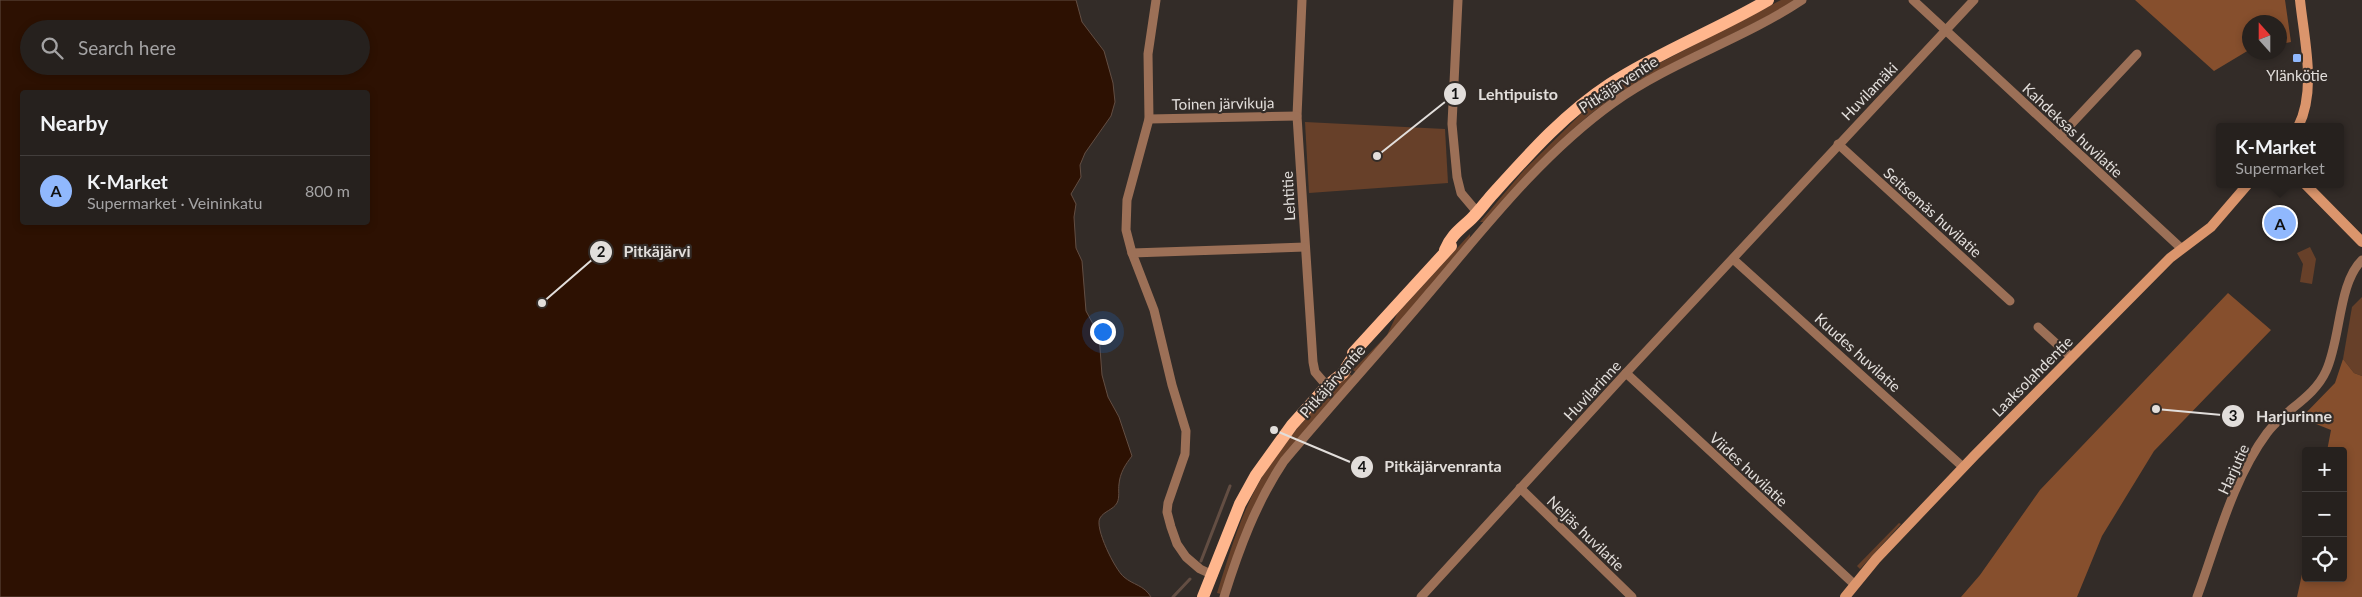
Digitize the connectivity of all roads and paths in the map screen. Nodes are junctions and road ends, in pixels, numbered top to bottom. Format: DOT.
graph roads {
  1 [pos="1156,0"];
  2 [pos="1302,0"];
  3 [pos="1458,0"];
  4 [pos="1768,0"];
  5 [pos="1802,0"];
  6 [pos="1913,0"];
  7 [pos="1974,0"];
  8 [pos="2300,0"];
  9 [pos="1946,31"];
  10 [pos="2137,54"];
  11 [pos="1297,116"];
  12 [pos="1149,118"];
  13 [pos="2299,123"];
  14 [pos="2060,136"];
  15 [pos="1838,144"];
  16 [pos="2245,188"];
  17 [pos="2309,188"];
  18 [pos="1785,202"];
  19 [pos="1473,217"];
  20 [pos="1481,232"];
  21 [pos="2362,242"];
  22 [pos="1305,247"];
  23 [pos="2182,249"];
  24 [pos="1132,253"];
  25 [pos="1733,259"];
  26 [pos="2362,260"];
  27 [pos="2010,301"];
  28 [pos="2038,327"];
  29 [pos="2071,357"];
  30 [pos="1626,373"];
  31 [pos="1327,386"];
  32 [pos="1963,467"];
  33 [pos="1520,488"];
  34 [pos="1213,575"];
  35 [pos="1854,584"];
  36 [pos="1203,597"];
  37 [pos="1211,597"];
  38 [pos="1224,597"];
  39 [pos="1421,597"];
  40 [pos="1632,597"];
  41 [pos="1845,597"];
  42 [pos="2197,597"];
  1 -- 12 [label="street"];
  2 -- 11 [label="street, Lehtitie"];
  3 -- 19 [label="street"];
  4 -- 19 [label="main road, Pitkäjärventie"];
  5 -- 20 [label="street, Pitkäjärventie"];
  6 -- 9 [label="street, Kahdeksas huvilatie"];
  7 -- 9 [label="street, Huvilamäki"];
  8 -- 13 [label="street"];
  9 -- 14 [label="street, Kahdeksas huvilatie"];
  9 -- 15 [label="street, Huvilamäki"];
  10 -- 14 [label="street"];
  11 -- 12 [label="street, Toinen järvikuja"];
  11 -- 22 [label="street, Lehtitie"];
  12 -- 24 [label="street"];
  14 -- 23 [label="street, Kahdeksas huvilatie"];
  15 -- 18 [label="street, Huvilamäki"];
  15 -- 27 [label="street, Seitsemäs huvilatie"];
  16 -- 23 [label="street, Laaksolahdentie"];
  17 -- 21 [label="street"];
  18 -- 25 [label="street, Huvilarinne"];
  19 -- 20 [label="street"];
  19 -- 31 [label="main road, Pitkäjärventie"];
  20 -- 38 [label="street, Pitkäjärventie"];
  22 -- 24 [label="street"];
  22 -- 31 [label="street, Lehtitie"];
  23 -- 29 [label="street, Laaksolahdentie"];
  24 -- 34 [label="street"];
  25 -- 30 [label="street, Huvilarinne"];
  25 -- 32 [label="street, Kuudes huvilatie"];
  26 -- 42 [label="street, Harjutie"];
  28 -- 29 [label="street"];
  29 -- 32 [label="street, Laaksolahdentie"];
  30 -- 33 [label="street, Huvilarinne"];
  30 -- 35 [label="street, Viides huvilatie"];
  31 -- 34 [label="main road, Pitkäjärventie"];
  32 -- 35 [label="street, Laaksolahdentie"];
  33 -- 39 [label="street, Huvilarinne"];
  33 -- 40 [label="street, Neljäs huvilatie"];
  34 -- 36 [label="main road, Pitkäjärventie"];
  34 -- 37 [label="main road, Pitkäjärventie"];
  35 -- 41 [label="street, Laaksolahdentie"];
}
